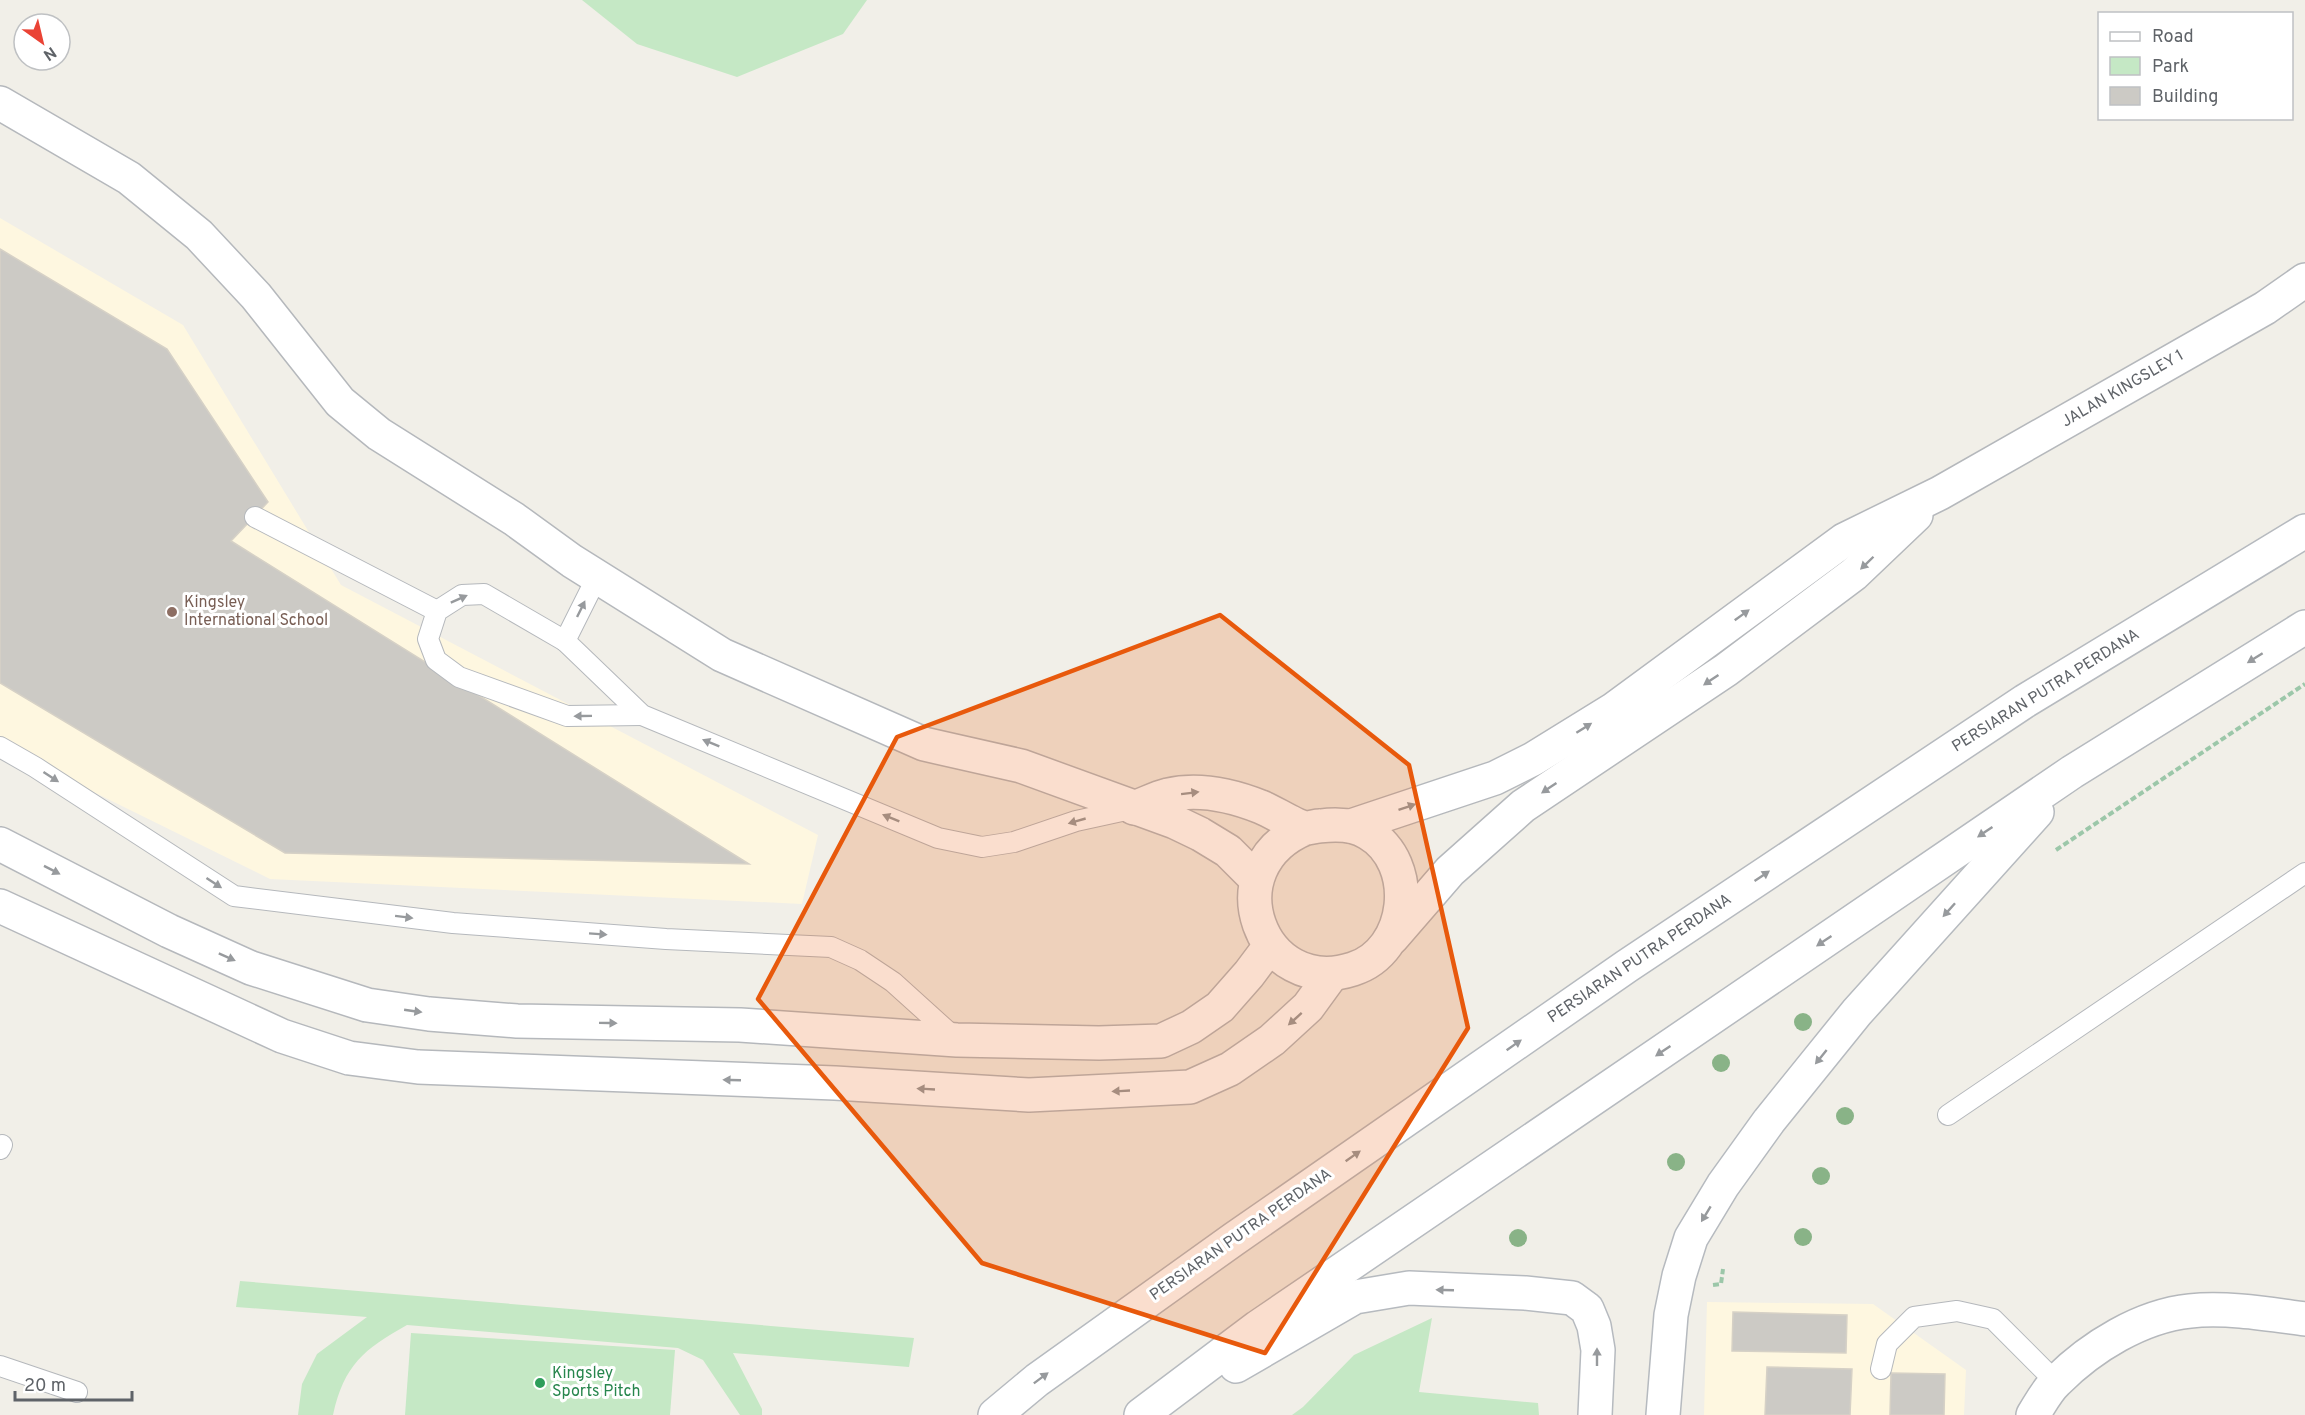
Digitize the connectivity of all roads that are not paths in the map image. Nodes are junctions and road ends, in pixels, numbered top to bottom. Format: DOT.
graph roads {
  1 [pos="0,104"];
  2 [pos="2305,280"];
  3 [pos="1940,494"];
  4 [pos="255,517"];
  5 [pos="2305,531"];
  6 [pos="598,575"];
  7 [pos="437,611"];
  8 [pos="2305,627"];
  9 [pos="565,641"];
  10 [pos="642,715"];
  11 [pos="0,747"];
  12 [pos="2072,772"];
  13 [pos="1134,808"];
  14 [pos="1351,826"];
  15 [pos="1306,828"];
  16 [pos="4,843"];
  17 [pos="2305,873"];
  18 [pos="1256,879"];
  19 [pos="0,906"];
  20 [pos="1392,938"];
  21 [pos="1270,946"];
  22 [pos="1332,974"];
  23 [pos="957,1040"];
  24 [pos="1948,1115"];
  25 [pos="2305,1319"];
  26 [pos="0,1366"];
  27 [pos="1881,1369"];
  28 [pos="2056,1382"];
  29 [pos="77,1392"];
  30 [pos="995,1415"];
  31 [pos="1141,1415"];
  32 [pos="1150,1415"];
  33 [pos="1595,1415"];
  34 [pos="1664,1415"];
  35 [pos="2033,1415"];
  1 -- 6 [label="street"];
  2 -- 3 [label="street, JALAN KINGSLEY 1"];
  14 -- 3 [label="street, one-way"];
  3 -- 20 [label="street, one-way"];
  4 -- 7 [label="lane"];
  30 -- 5 [label="street, PERSIARAN PUTRA PERDANA, one-way"];
  9 -- 6 [label="lane, one-way"];
  6 -- 13 [label="street"];
  7 -- 9 [label="lane, one-way"];
  10 -- 7 [label="lane, one-way"];
  8 -- 12 [label="street, one-way"];
  9 -- 10 [label="lane"];
  13 -- 10 [label="lane, one-way"];
  11 -- 23 [label="lane, one-way"];
  12 -- 31 [label="street, one-way"];
  12 -- 34 [label="street, one-way"];
  13 -- 15 [label="street, one-way"];
  13 -- 18 [label="street"];
  14 -- 15 [label="street"];
  14 -- 20 [label="street"];
  15 -- 18 [label="street"];
  16 -- 23 [label="street, one-way"];
  17 -- 24 [label="lane"];
  18 -- 21 [label="street"];
  22 -- 19 [label="street, one-way"];
  20 -- 22 [label="street"];
  21 -- 22 [label="street"];
  21 -- 23 [label="street"];
  25 -- 28 [label="street"];
  26 -- 29 [label="lane"];
  27 -- 28 [label="lane"];
  28 -- 35 [label="street"];
  33 -- 32 [label="street, one-way"];
}
